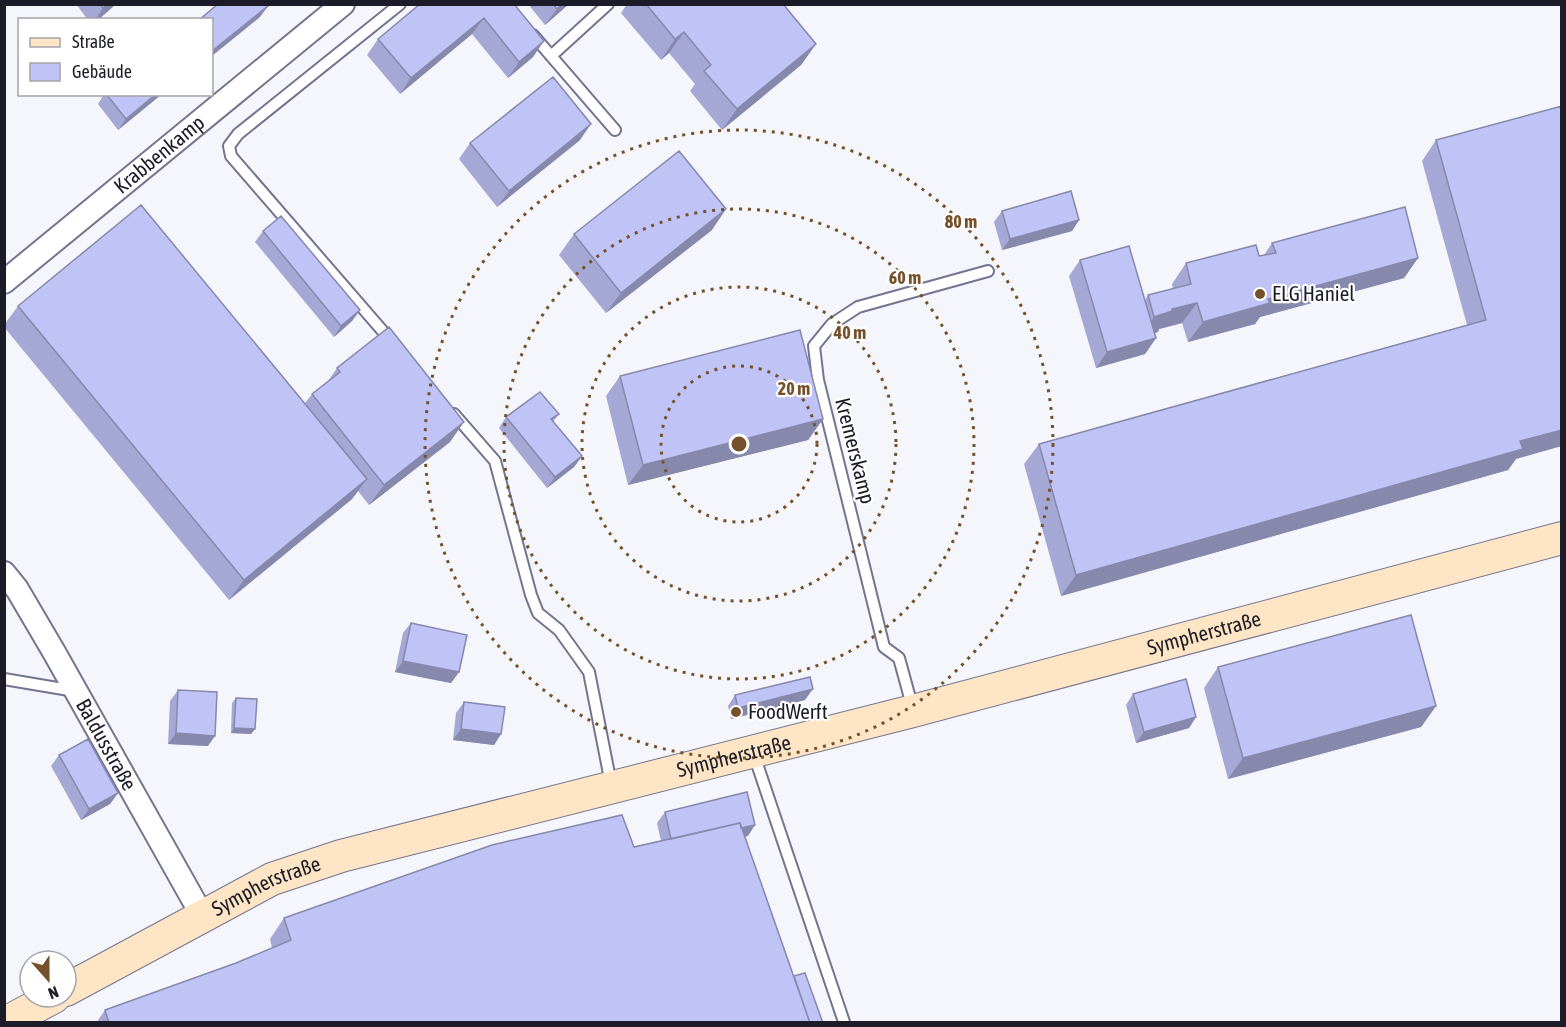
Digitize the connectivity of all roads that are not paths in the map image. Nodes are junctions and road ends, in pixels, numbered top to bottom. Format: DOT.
graph roads {
  1 [pos="343,4"];
  2 [pos="400,4"];
  3 [pos="608,4"];
  4 [pos="529,30"];
  5 [pos="551,56"];
  6 [pos="615,130"];
  7 [pos="988,271"];
  8 [pos="6,278"];
  9 [pos="402,354"];
  10 [pos="448,407"];
  11 [pos="1562,538"];
  12 [pos="4,573"];
  13 [pos="4,679"];
  14 [pos="76,691"];
  15 [pos="913,711"];
  16 [pos="753,752"];
  17 [pos="611,787"];
  18 [pos="202,917"];
  19 [pos="78,984"];
  20 [pos="32,1009"];
  21 [pos="7,1023"];
  22 [pos="844,1023"];
  1 -- 8 [label="street, Krabbenkamp"];
  2 -- 9 [label="lane"];
  3 -- 5 [label="lane"];
  4 -- 5 [label="lane"];
  5 -- 6 [label="lane"];
  7 -- 15 [label="lane, Kremerskamp"];
  10 -- 17 [label="lane"];
  11 -- 15 [label="street, Sympherstraße"];
  12 -- 14 [label="street, Baldusstraße"];
  13 -- 14 [label="lane"];
  14 -- 18 [label="street, Baldusstraße"];
  15 -- 16 [label="street, Sympherstraße"];
  16 -- 17 [label="street, Sympherstraße"];
  16 -- 22 [label="lane"];
  17 -- 18 [label="street, Sympherstraße"];
  18 -- 19 [label="street, Sympherstraße"];
  20 -- 21 [label="street"];
}
